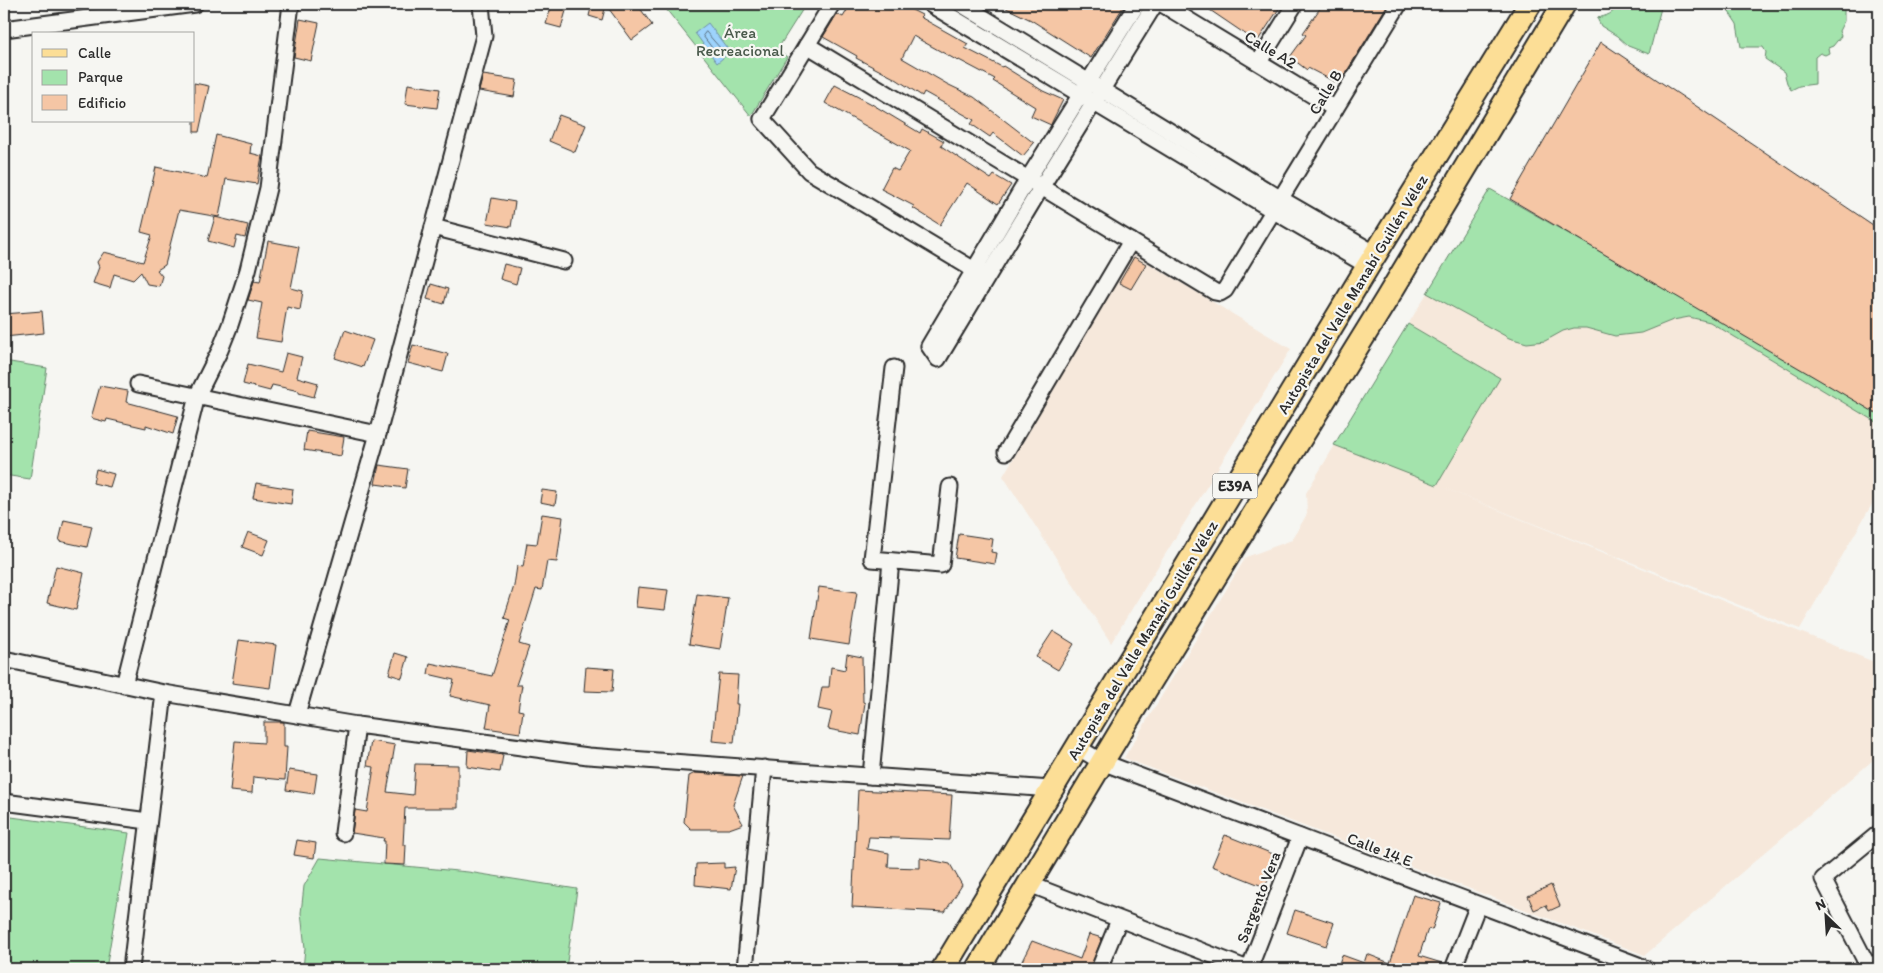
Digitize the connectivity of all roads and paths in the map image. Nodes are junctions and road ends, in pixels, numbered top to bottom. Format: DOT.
graph roads {
  1 [pos="195,4"];
  2 [pos="291,4"];
  3 [pos="481,4"];
  4 [pos="832,4"];
  5 [pos="930,4"];
  6 [pos="961,4"];
  7 [pos="1137,4"];
  8 [pos="1155,4"];
  9 [pos="1162,4"];
  10 [pos="1295,4"];
  11 [pos="1399,4"];
  12 [pos="1530,4"];
  13 [pos="1564,4"];
  14 [pos="1187,10"];
  15 [pos="4,29"];
  16 [pos="807,45"];
  17 [pos="1259,62"];
  18 [pos="1085,87"];
  19 [pos="1098,95"];
  20 [pos="1335,109"];
  21 [pos="1028,179"];
  22 [pos="1042,186"];
  23 [pos="1278,205"];
  24 [pos="433,227"];
  25 [pos="1131,241"];
  26 [pos="1372,260"];
  27 [pos="564,261"];
  28 [pos="980,273"];
  29 [pos="894,368"];
  30 [pos="138,384"];
  31 [pos="197,396"];
  32 [pos="1270,430"];
  33 [pos="378,434"];
  34 [pos="1300,441"];
  35 [pos="1006,452"];
  36 [pos="950,487"];
  37 [pos="891,562"];
  38 [pos="4,659"];
  39 [pos="124,685"];
  40 [pos="164,694"];
  41 [pos="297,714"];
  42 [pos="357,725"];
  43 [pos="1077,747"];
  44 [pos="1102,762"];
  45 [pos="764,768"];
  46 [pos="871,776"];
  47 [pos="1051,789"];
  48 [pos="4,802"];
  49 [pos="148,821"];
  50 [pos="343,833"];
  51 [pos="1879,833"];
  52 [pos="1300,838"];
  53 [pos="1029,884"];
  54 [pos="1478,905"];
  55 [pos="1119,920"];
  56 [pos="1879,962"];
  57 [pos="131,969"];
  58 [pos="745,969"];
  59 [pos="943,969"];
  60 [pos="978,969"];
  61 [pos="1099,969"];
  62 [pos="1248,969"];
  63 [pos="1453,969"];
  64 [pos="1646,969"];
  1 -- 15 [label="street"];
  2 -- 31 [label="street"];
  3 -- 24 [label="street"];
  4 -- 16 [label="street"];
  5 -- 18 [label="street"];
  6 -- 18 [label="street"];
  7 -- 18 [label="street"];
  8 -- 19 [label="street"];
  9 -- 14 [label="street, Calle A2"];
  10 -- 17 [label="street"];
  11 -- 20 [label="street, Calle B"];
  12 -- 26 [label="main road, Autopista del Valle Manabí Guillén Vélez / E39A"];
  13 -- 34 [label="main road, Autopista del Valle Manabí Guillén Vélez / E39A"];
  14 -- 17 [label="street, Calle A2"];
  16 -- 21 [label="street"];
  16 -- 28 [label="street"];
  17 -- 20 [label="street, Calle A2"];
  18 -- 19 [label="street"];
  18 -- 21 [label="street"];
  19 -- 22 [label="street"];
  19 -- 23 [label="street"];
  20 -- 23 [label="street, Calle B"];
  21 -- 22 [label="street"];
  21 -- 28 [label="street"];
  22 -- 25 [label="street"];
  22 -- 28 [label="street"];
  23 -- 25 [label="street, Calle B"];
  23 -- 26 [label="street"];
  24 -- 27 [label="street"];
  24 -- 33 [label="street"];
  25 -- 35 [label="street"];
  26 -- 32 [label="main road, Autopista del Valle Manabí Guillén Vélez / E39A"];
  28 -- 28 [label="street"];
  29 -- 37 [label="street"];
  30 -- 31 [label="street"];
  31 -- 33 [label="street"];
  31 -- 39 [label="street"];
  32 -- 34 [label="main road"];
  32 -- 43 [label="main road, Autopista del Valle Manabí Guillén Vélez / E39A"];
  33 -- 41 [label="street"];
  34 -- 44 [label="main road, Autopista del Valle Manabí Guillén Vélez / E39A"];
  36 -- 37 [label="street"];
  37 -- 46 [label="street"];
  38 -- 39 [label="street"];
  39 -- 40 [label="street"];
  40 -- 41 [label="street"];
  40 -- 49 [label="street"];
  41 -- 42 [label="street"];
  42 -- 45 [label="street"];
  42 -- 50 [label="street"];
  43 -- 44 [label="street, Calle 14 E"];
  43 -- 47 [label="main road, Autopista del Valle Manabí Guillén Vélez / E39A"];
  44 -- 52 [label="street, Calle 14 E"];
  44 -- 53 [label="main road, Autopista del Valle Manabí Guillén Vélez / E39A"];
  45 -- 46 [label="street"];
  45 -- 58 [label="street"];
  46 -- 47 [label="street"];
  47 -- 59 [label="main road, Autopista del Valle Manabí Guillén Vélez / E39A"];
  48 -- 49 [label="street"];
  49 -- 57 [label="street"];
  51 -- 56 [label="street"];
  52 -- 54 [label="street, Calle 14 E"];
  52 -- 62 [label="street, Sargento Vera"];
  53 -- 55 [label="street"];
  53 -- 60 [label="main road, Autopista del Valle Manabí Guillén Vélez / E39A"];
  54 -- 63 [label="street"];
  54 -- 64 [label="street, Calle 14 E"];
  55 -- 61 [label="street"];
  55 -- 62 [label="street"];
}
